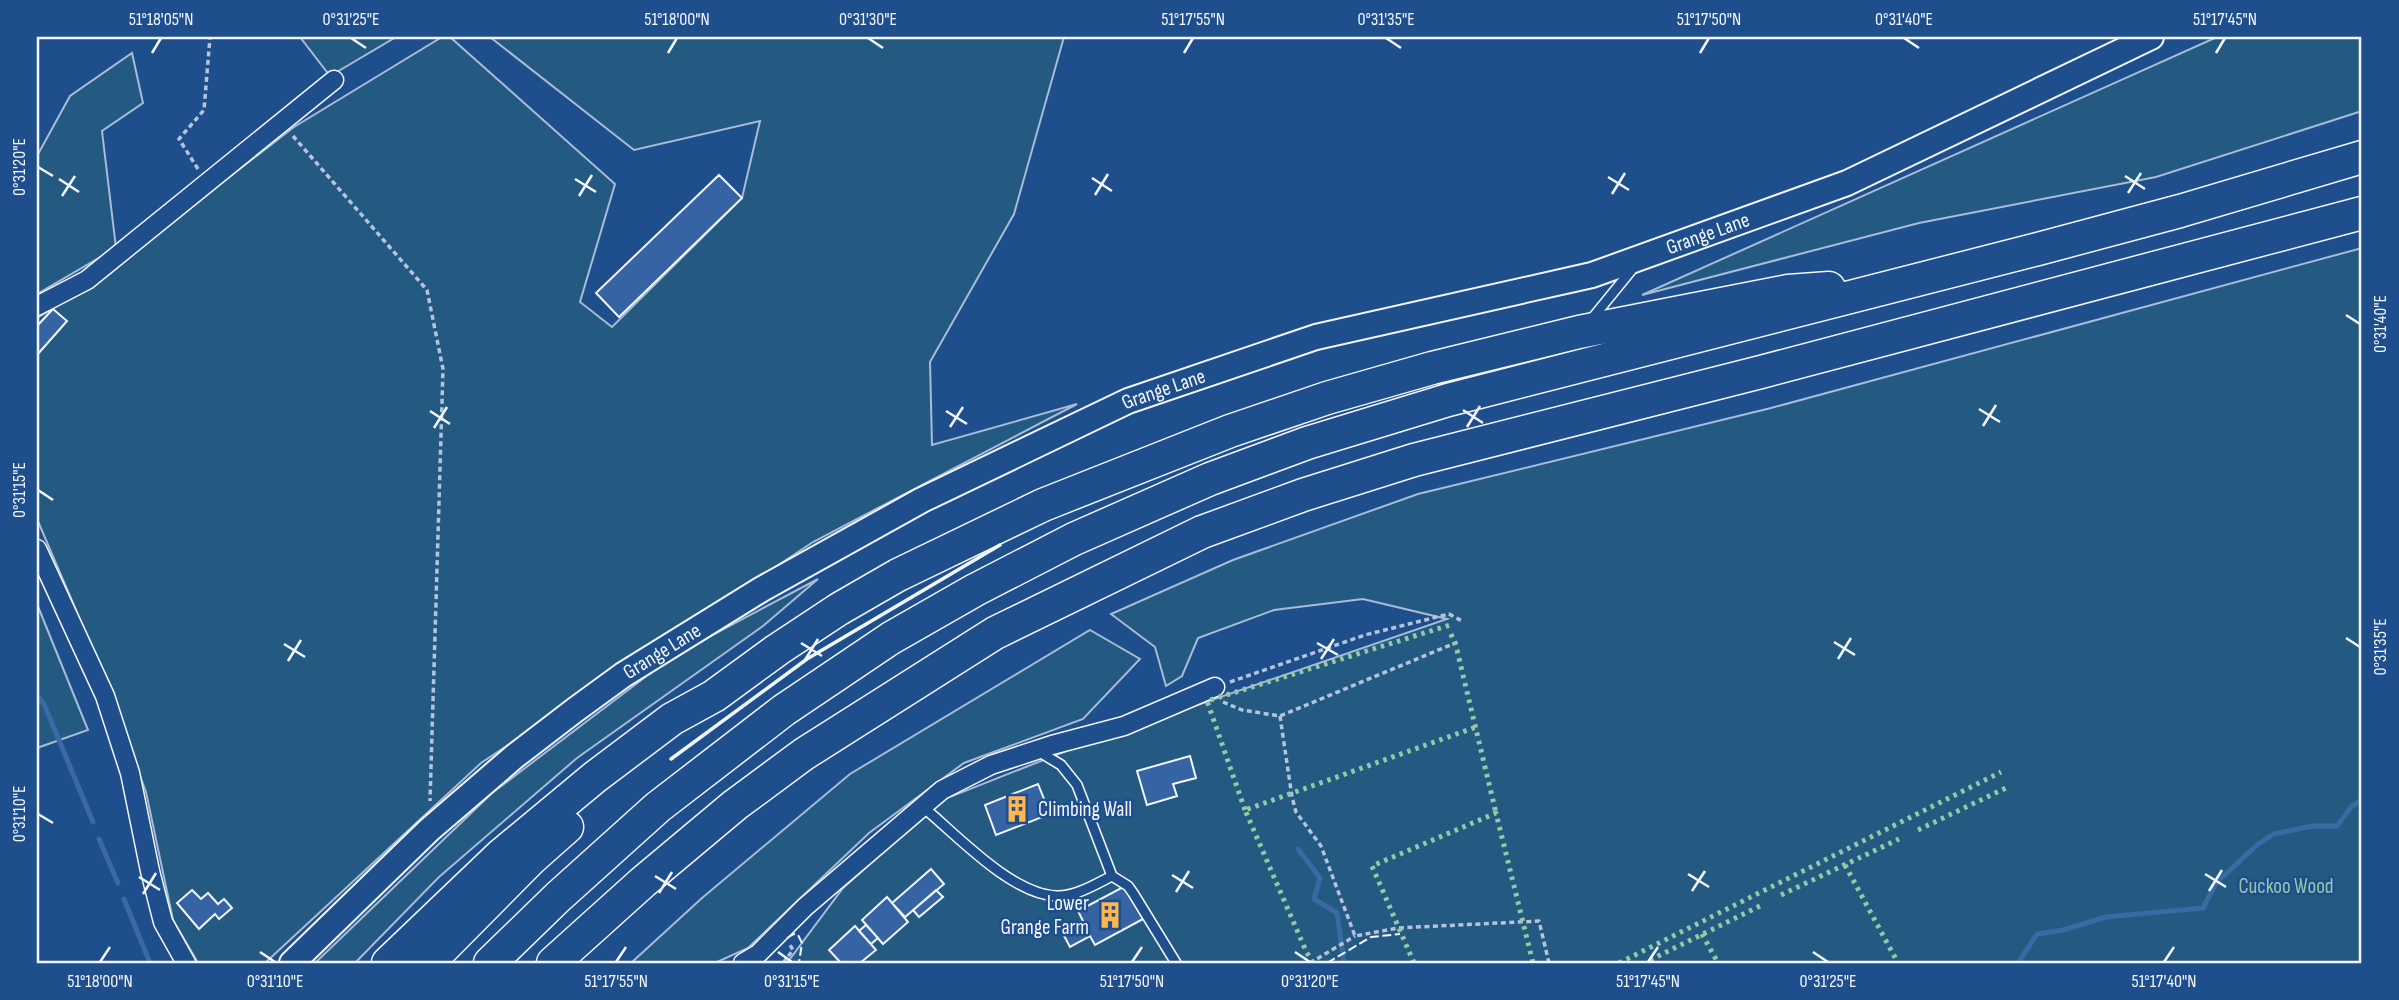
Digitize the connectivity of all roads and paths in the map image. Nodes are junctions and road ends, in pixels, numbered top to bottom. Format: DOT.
graph roads {
  1 [pos="210,37"];
  2 [pos="2151,37"];
  3 [pos="334,80"];
  4 [pos="283,139"];
  5 [pos="2362,157"];
  6 [pos="207,183"];
  7 [pos="2362,213"];
  8 [pos="1642,257"];
  9 [pos="1903,282"];
  10 [pos="37,306"];
  11 [pos="1580,332"];
  12 [pos="37,549"];
  13 [pos="1464,622"];
  14 [pos="1461,641"];
  15 [pos="1209,690"];
  16 [pos="714,696"];
  17 [pos="1280,716"];
  18 [pos="1036,750"];
  19 [pos="923,807"];
  20 [pos="429,830"];
  21 [pos="1112,876"];
  22 [pos="643,882"];
  23 [pos="1354,936"];
  24 [pos="186,963"];
  25 [pos="292,963"];
  26 [pos="388,963"];
  27 [pos="428,963"];
  28 [pos="490,963"];
  29 [pos="553,963"];
  30 [pos="578,963"];
  31 [pos="743,963"];
  32 [pos="1176,963"];
  33 [pos="1310,963"];
  34 [pos="1549,963"];
  1 -- 6 [label="path"];
  2 -- 8 [label="street, Grange Lane"];
  3 -- 6 [label="street"];
  4 -- 20 [label="path"];
  5 -- 9 [label="highway"];
  6 -- 10 [label="street"];
  7 -- 22 [label="highway"];
  8 -- 11 [label="lane"];
  8 -- 20 [label="street, Grange Lane"];
  9 -- 11 [label="highway"];
  9 -- 28 [label="highway"];
  11 -- 16 [label="highway"];
  12 -- 24 [label="street"];
  13 -- 15 [label="path"];
  14 -- 17 [label="path"];
  15 -- 17 [label="path"];
  15 -- 18 [label="street"];
  16 -- 26 [label="highway"];
  16 -- 27 [label="highway"];
  17 -- 23 [label="path"];
  18 -- 19 [label="street"];
  18 -- 21 [label="lane"];
  19 -- 21 [label="lane"];
  19 -- 31 [label="street"];
  20 -- 25 [label="street, Grange Lane"];
  21 -- 32 [label="lane"];
  22 -- 29 [label="highway"];
  22 -- 30 [label="highway"];
  23 -- 33 [label="path"];
  23 -- 34 [label="path"];
}
